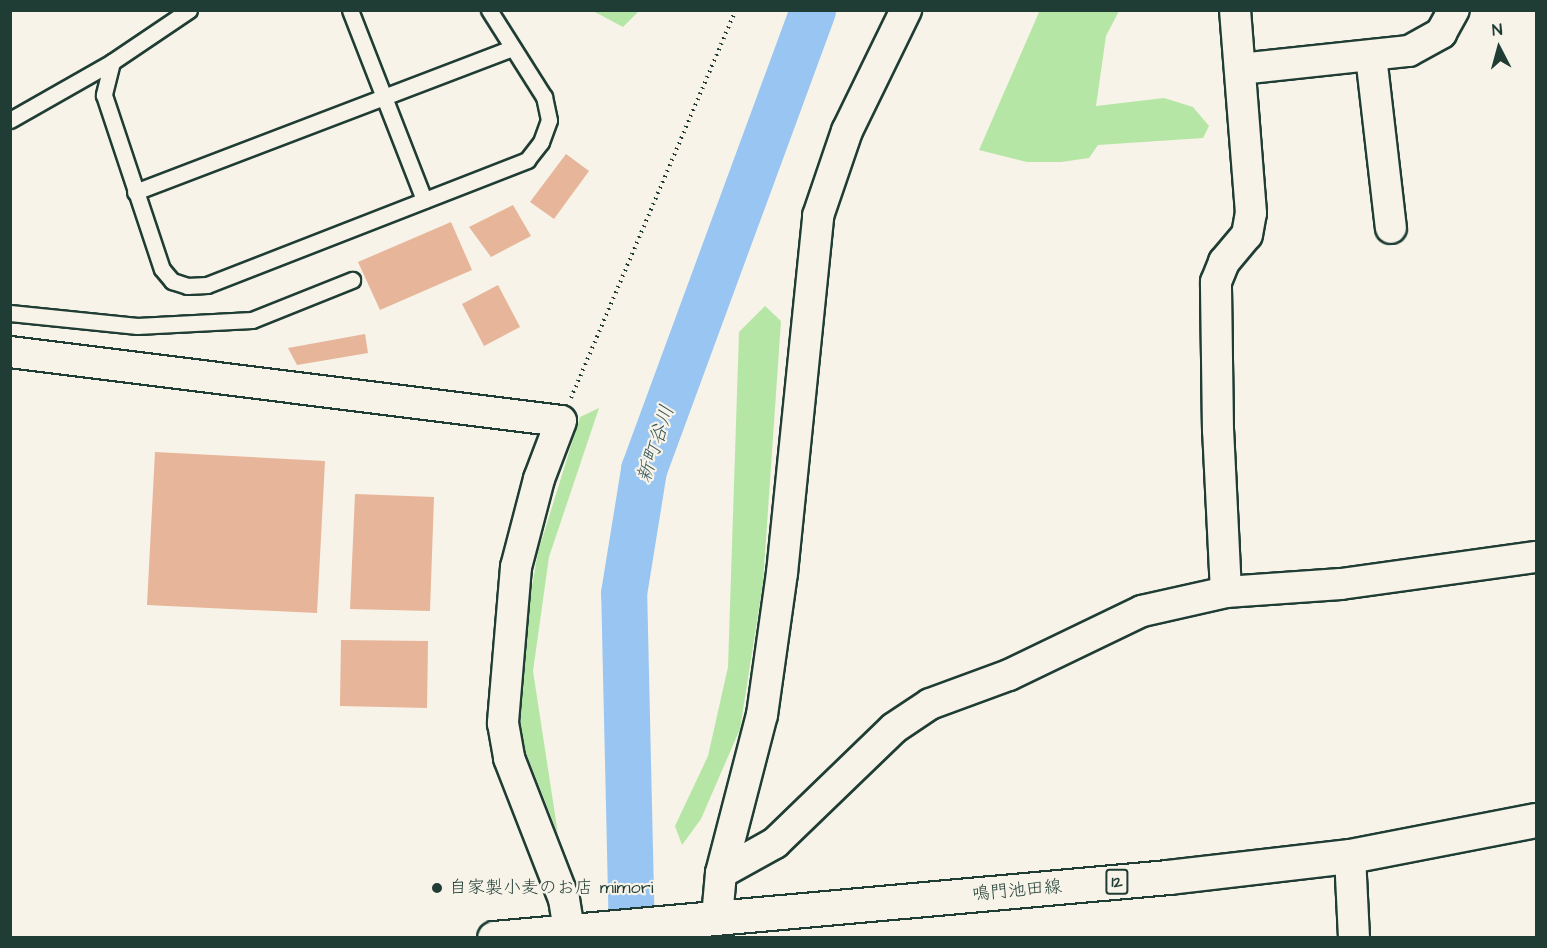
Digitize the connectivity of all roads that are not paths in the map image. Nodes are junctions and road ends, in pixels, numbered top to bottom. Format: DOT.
graph roads {
  1 [pos="189,10"];
  2 [pos="350,10"];
  3 [pos="489,10"];
  4 [pos="906,10"];
  5 [pos="1235,10"];
  6 [pos="1454,10"];
  7 [pos="513,48"];
  8 [pos="1371,56"];
  9 [pos="112,62"];
  10 [pos="1240,69"];
  11 [pos="383,97"];
  12 [pos="10,120"];
  13 [pos="135,192"];
  14 [pos="424,200"];
  15 [pos="1390,228"];
  16 [pos="352,280"];
  17 [pos="10,313"];
  18 [pos="10,352"];
  19 [pos="1536,557"];
  20 [pos="1226,592"];
  21 [pos="1536,820"];
  22 [pos="1350,856"];
  23 [pos="721,873"];
  24 [pos="722,923"];
  25 [pos="582,929"];
  26 [pos="494,938"];
  27 [pos="1354,938"];
  1 -- 9 [label="lane"];
  2 -- 11 [label="lane"];
  3 -- 7 [label="lane"];
  4 -- 23 [label="street"];
  5 -- 10 [label="street"];
  6 -- 8 [label="street"];
  7 -- 11 [label="lane"];
  7 -- 14 [label="lane"];
  8 -- 10 [label="street"];
  8 -- 15 [label="street"];
  9 -- 12 [label="lane"];
  9 -- 13 [label="lane"];
  10 -- 20 [label="street"];
  11 -- 13 [label="lane"];
  11 -- 14 [label="lane"];
  13 -- 14 [label="lane"];
  16 -- 17 [label="lane"];
  18 -- 25 [label="street"];
  19 -- 20 [label="street"];
  20 -- 23 [label="street"];
  21 -- 22 [label="main road, 鳴門池田線 / 12"];
  22 -- 24 [label="main road, 鳴門池田線 / 12"];
  22 -- 27 [label="street"];
  23 -- 24 [label="street"];
  24 -- 25 [label="main road, 鳴門池田線 / 12"];
  25 -- 26 [label="main road, 鳴門池田線 / 12"];
}
